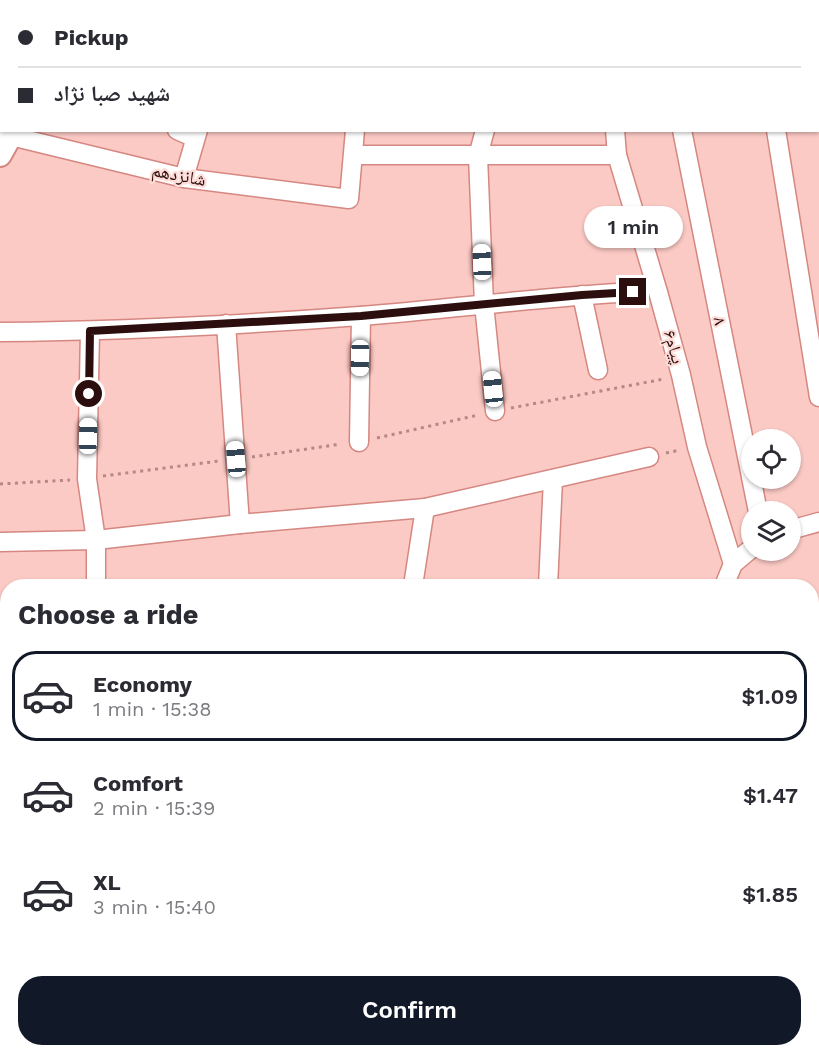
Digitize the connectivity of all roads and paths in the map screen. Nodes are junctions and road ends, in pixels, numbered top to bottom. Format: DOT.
graph roads {
  1 [pos="355,132"];
  2 [pos="484,132"];
  3 [pos="615,132"];
  4 [pos="682,132"];
  5 [pos="776,132"];
  6 [pos="197,134"];
  7 [pos="8,141"];
  8 [pos="354,154"];
  9 [pos="616,155"];
  10 [pos="478,156"];
  11 [pos="184,178"];
  12 [pos="633,292"];
  13 [pos="582,295"];
  14 [pos="484,304"];
  15 [pos="361,316"];
  16 [pos="226,324"];
  17 [pos="90,331"];
  18 [pos="0,332"];
  19 [pos="598,370"];
  20 [pos="681,375"];
  21 [pos="819,398"];
  22 [pos="495,411"];
  23 [pos="359,442"];
  24 [pos="697,447"];
  25 [pos="650,457"];
  26 [pos="236,459"];
  27 [pos="87,478"];
  28 [pos="553,479"];
  29 [pos="0,484"];
  30 [pos="756,501"];
  31 [pos="425,508"];
  32 [pos="819,522"];
  33 [pos="240,524"];
  34 [pos="801,527"];
  35 [pos="96,540"];
  36 [pos="0,542"];
  37 [pos="741,557"];
  38 [pos="733,564"];
  39 [pos="96,579"];
  40 [pos="414,579"];
  41 [pos="548,579"];
  42 [pos="727,579"];
  1 -- 8 [label="street"];
  2 -- 10 [label="street"];
  3 -- 9 [label="street, ۶پیام"];
  4 -- 30 [label="street, ۸"];
  5 -- 21 [label="street"];
  6 -- 11 [label="street"];
  7 -- 11 [label="street, شانزدهم"];
  8 -- 10 [label="street"];
  8 -- 11 [label="street, شانزدهم"];
  9 -- 10 [label="street"];
  9 -- 20 [label="street, ۶پیام"];
  10 -- 14 [label="street"];
  12 -- 13 [label="street"];
  13 -- 14 [label="street"];
  13 -- 19 [label="street"];
  14 -- 15 [label="street"];
  14 -- 22 [label="street"];
  15 -- 16 [label="street"];
  15 -- 23 [label="street"];
  16 -- 17 [label="street"];
  16 -- 26 [label="street"];
  17 -- 18 [label="street"];
  17 -- 27 [label="street"];
  20 -- 22 [label="path"];
  20 -- 24 [label="street, ۶پیام"];
  22 -- 23 [label="path"];
  23 -- 26 [label="path"];
  24 -- 25 [label="path"];
  24 -- 38 [label="street, ۶پیام"];
  25 -- 28 [label="street"];
  26 -- 27 [label="path"];
  26 -- 33 [label="street"];
  27 -- 29 [label="path"];
  27 -- 35 [label="street"];
  28 -- 31 [label="street"];
  28 -- 41 [label="street"];
  31 -- 33 [label="street"];
  31 -- 40 [label="street"];
  32 -- 34 [label="street"];
  33 -- 35 [label="street"];
  35 -- 36 [label="street"];
  35 -- 39 [label="street"];
  37 -- 38 [label="street"];
  38 -- 42 [label="street"];
}
